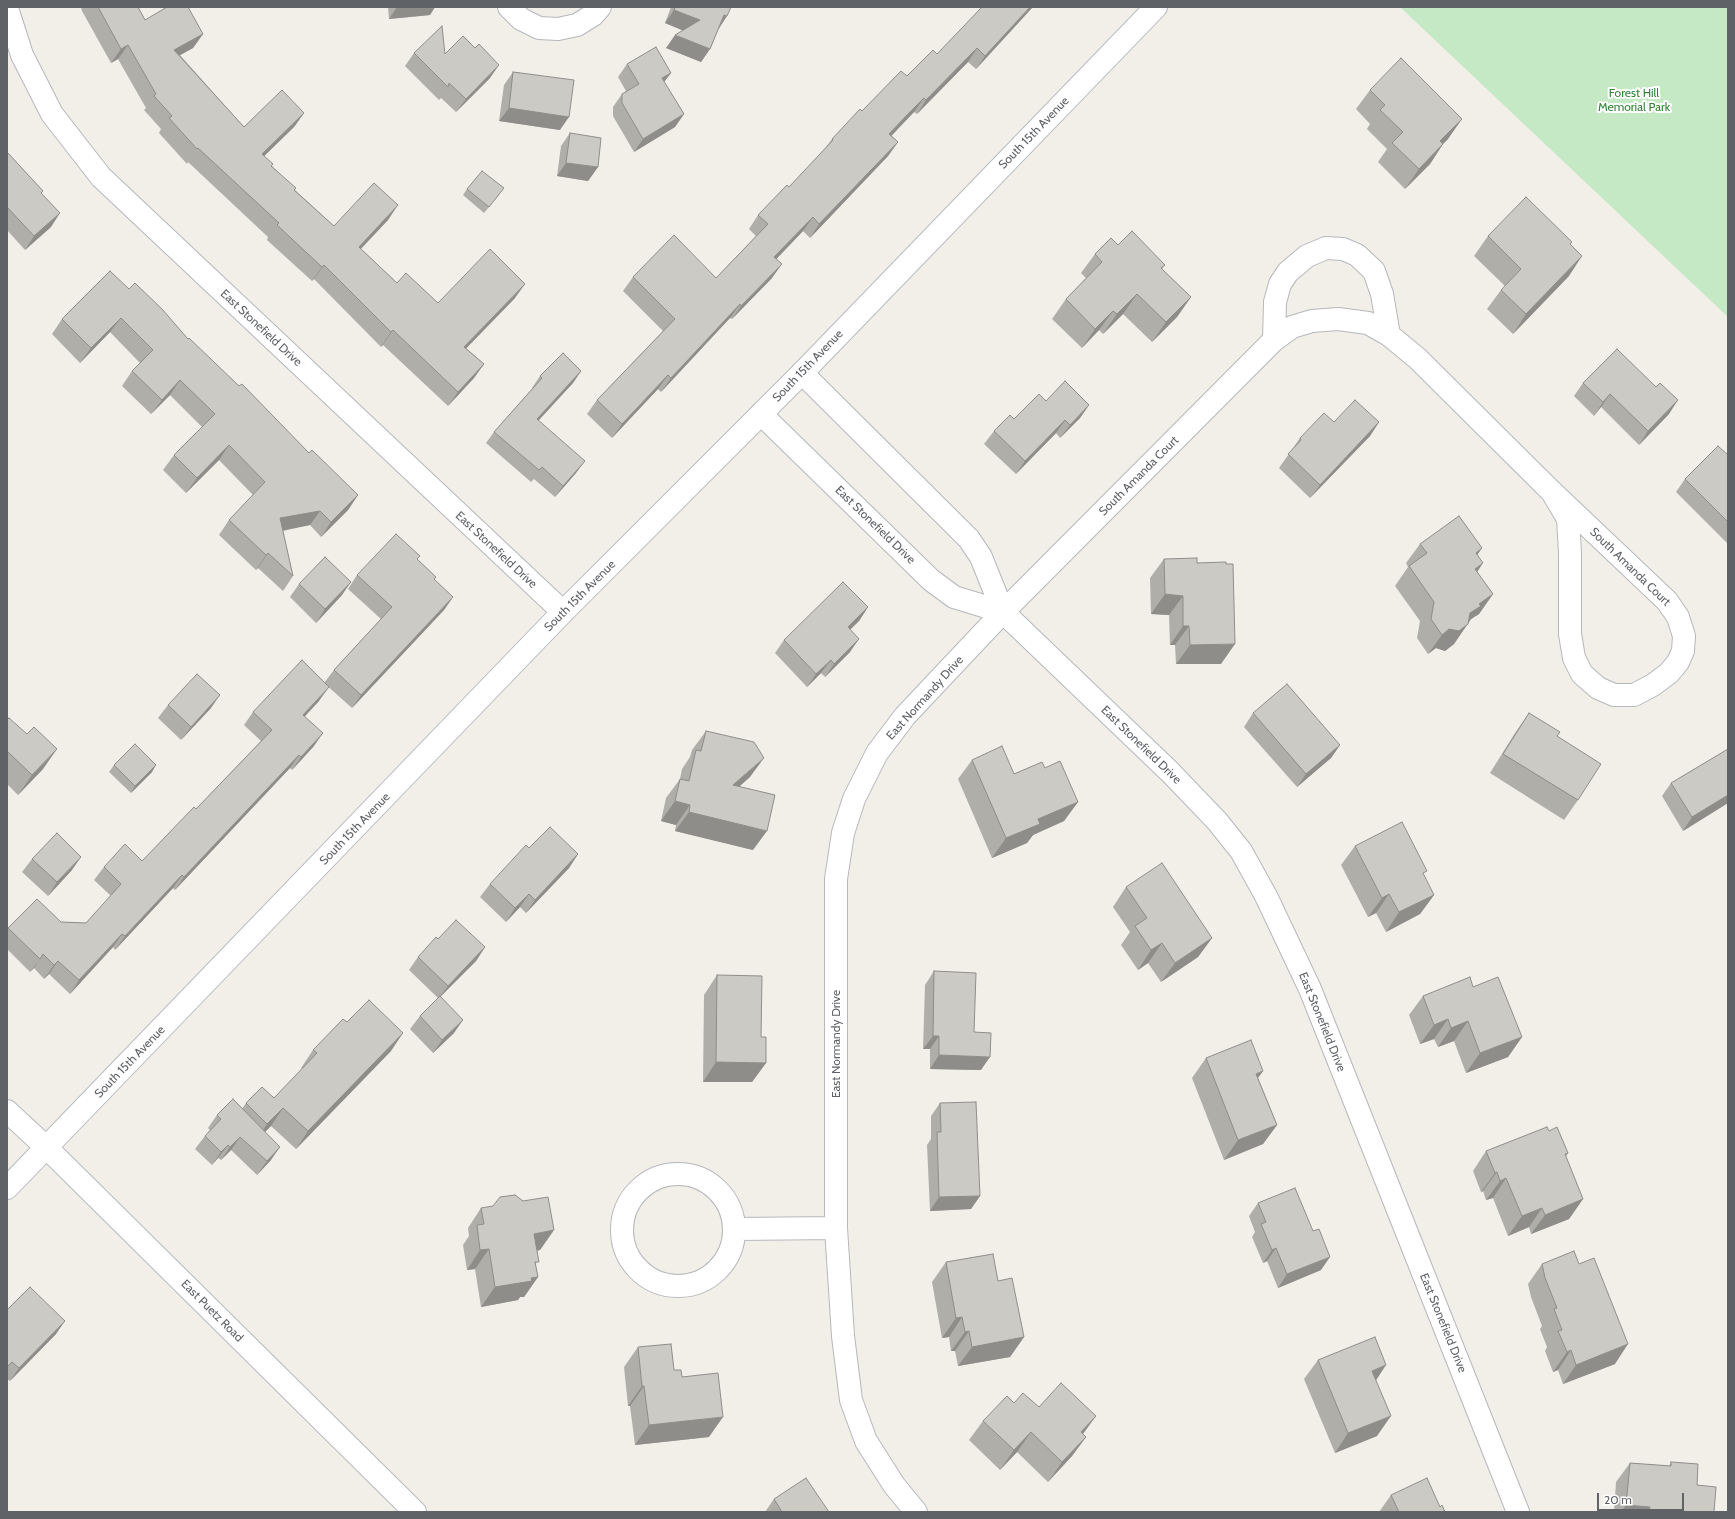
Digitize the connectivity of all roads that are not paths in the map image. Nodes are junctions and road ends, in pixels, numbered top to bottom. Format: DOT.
graph roads {
  1 [pos="509,7"];
  2 [pos="600,7"];
  3 [pos="1156,7"];
  4 [pos="7,8"];
  5 [pos="15,59"];
  6 [pos="1389,335"];
  7 [pos="1274,340"];
  8 [pos="802,373"];
  9 [pos="761,414"];
  10 [pos="1552,492"];
  11 [pos="563,612"];
  12 [pos="1003,612"];
  13 [pos="7,1111"];
  14 [pos="47,1148"];
  15 [pos="7,1188"];
  16 [pos="836,1228"];
  17 [pos="735,1229"];
  18 [pos="415,1512"];
  19 [pos="916,1512"];
  20 [pos="1518,1512"];
  1 -- 2 [label="street"];
  3 -- 8 [label="street, South 15th Avenue"];
  4 -- 5 [label="street, East Stonefield Drive"];
  5 -- 11 [label="street, East Stonefield Drive"];
  6 -- 7 [label="street, South Amanda Court"];
  6 -- 7 [label="street"];
  6 -- 10 [label="street, South Amanda Court"];
  7 -- 12 [label="street, South Amanda Court"];
  8 -- 9 [label="street, South 15th Avenue"];
  8 -- 12 [label="street, East Stonefield Drive"];
  9 -- 11 [label="street, South 15th Avenue"];
  9 -- 12 [label="street, East Stonefield Drive"];
  10 -- 10 [label="street, South Amanda Court"];
  11 -- 14 [label="street, South 15th Avenue"];
  12 -- 16 [label="street, East Normandy Drive"];
  12 -- 20 [label="street, East Stonefield Drive"];
  13 -- 14 [label="street, East Puetz Road"];
  14 -- 15 [label="street, South 15th Avenue"];
  14 -- 18 [label="street, East Puetz Road"];
  16 -- 17 [label="street"];
  16 -- 19 [label="street, East Normandy Drive"];
  17 -- 17 [label="street"];
}
